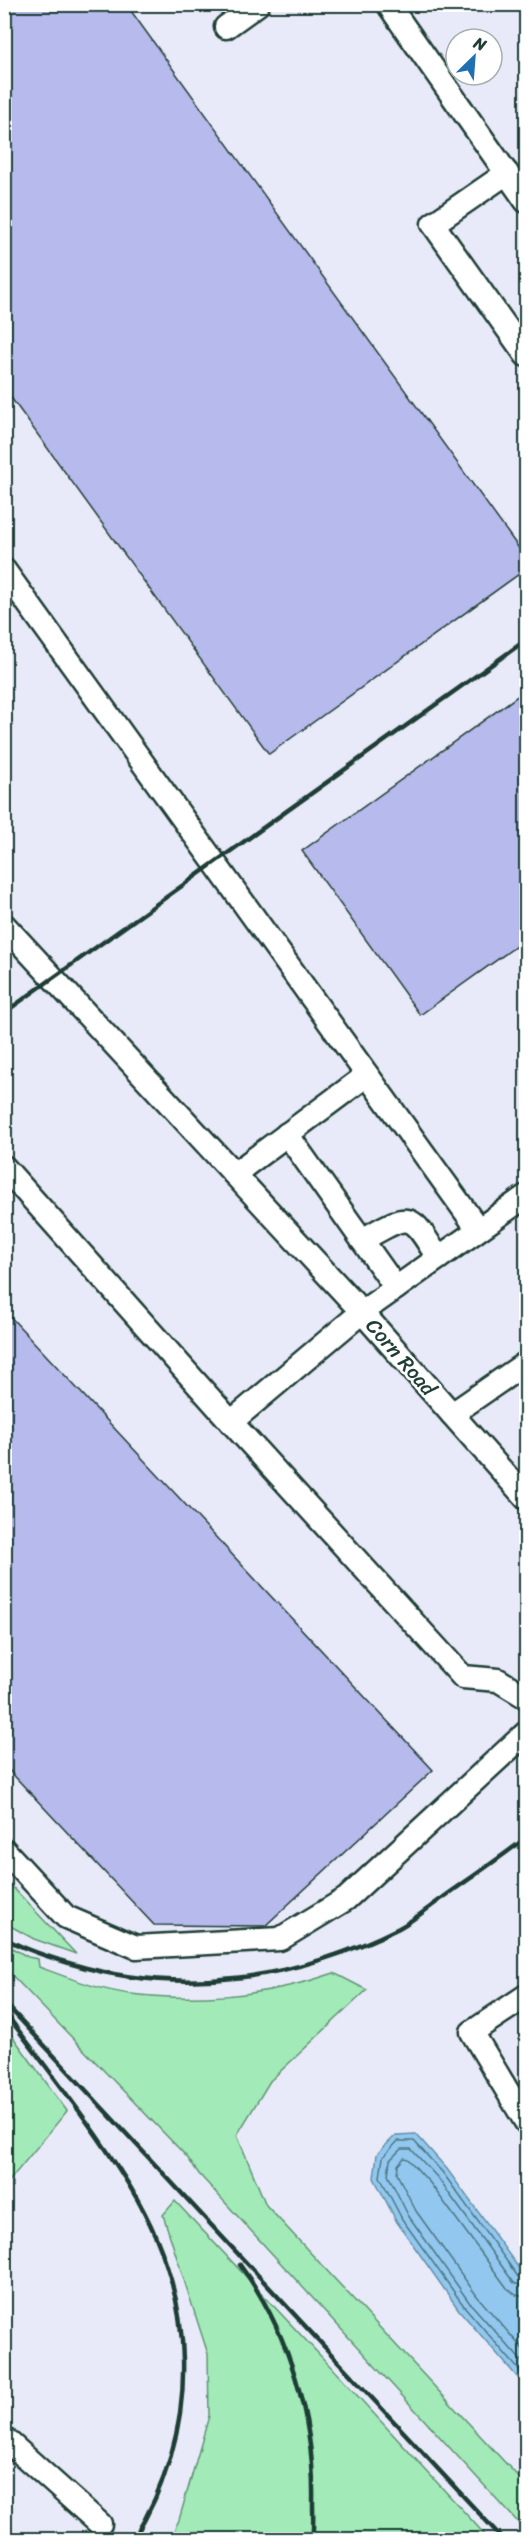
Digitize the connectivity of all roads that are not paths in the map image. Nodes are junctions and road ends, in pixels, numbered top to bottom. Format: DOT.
graph roads {
  1 [pos="258,4"];
  2 [pos="388,4"];
  3 [pos="226,27"];
  4 [pos="507,173"];
  5 [pos="526,201"];
  6 [pos="526,356"];
  7 [pos="4,570"];
  8 [pos="4,925"];
  9 [pos="366,1075"];
  10 [pos="287,1134"];
  11 [pos="4,1167"];
  12 [pos="234,1174"];
  13 [pos="526,1196"];
  14 [pos="478,1229"];
  15 [pos="362,1240"];
  16 [pos="438,1258"];
  17 [pos="396,1288"];
  18 [pos="362,1312"];
  19 [pos="526,1364"];
  20 [pos="452,1414"];
  21 [pos="231,1422"];
  22 [pos="526,1498"];
  23 [pos="526,1697"];
  24 [pos="526,1733"];
  25 [pos="4,1850"];
  26 [pos="526,1995"];
  27 [pos="526,2122"];
  28 [pos="4,2438"];
  29 [pos="100,2524"];
  1 -- 3 [label="street"];
  2 -- 4 [label="street"];
  4 -- 5 [label="street"];
  4 -- 6 [label="street"];
  7 -- 9 [label="street"];
  8 -- 12 [label="street"];
  9 -- 10 [label="street"];
  9 -- 14 [label="street"];
  10 -- 12 [label="street"];
  10 -- 15 [label="street"];
  11 -- 21 [label="street"];
  12 -- 18 [label="street"];
  13 -- 14 [label="street, Corn Road"];
  14 -- 16 [label="street, Corn Road"];
  15 -- 16 [label="street"];
  15 -- 17 [label="street"];
  16 -- 17 [label="street, Corn Road"];
  17 -- 18 [label="street, Corn Road"];
  18 -- 20 [label="street, Corn Road"];
  18 -- 21 [label="street"];
  19 -- 20 [label="street"];
  20 -- 22 [label="street, Corn Road"];
  21 -- 23 [label="street"];
  24 -- 25 [label="street"];
  26 -- 27 [label="street"];
  28 -- 29 [label="street"];
}
